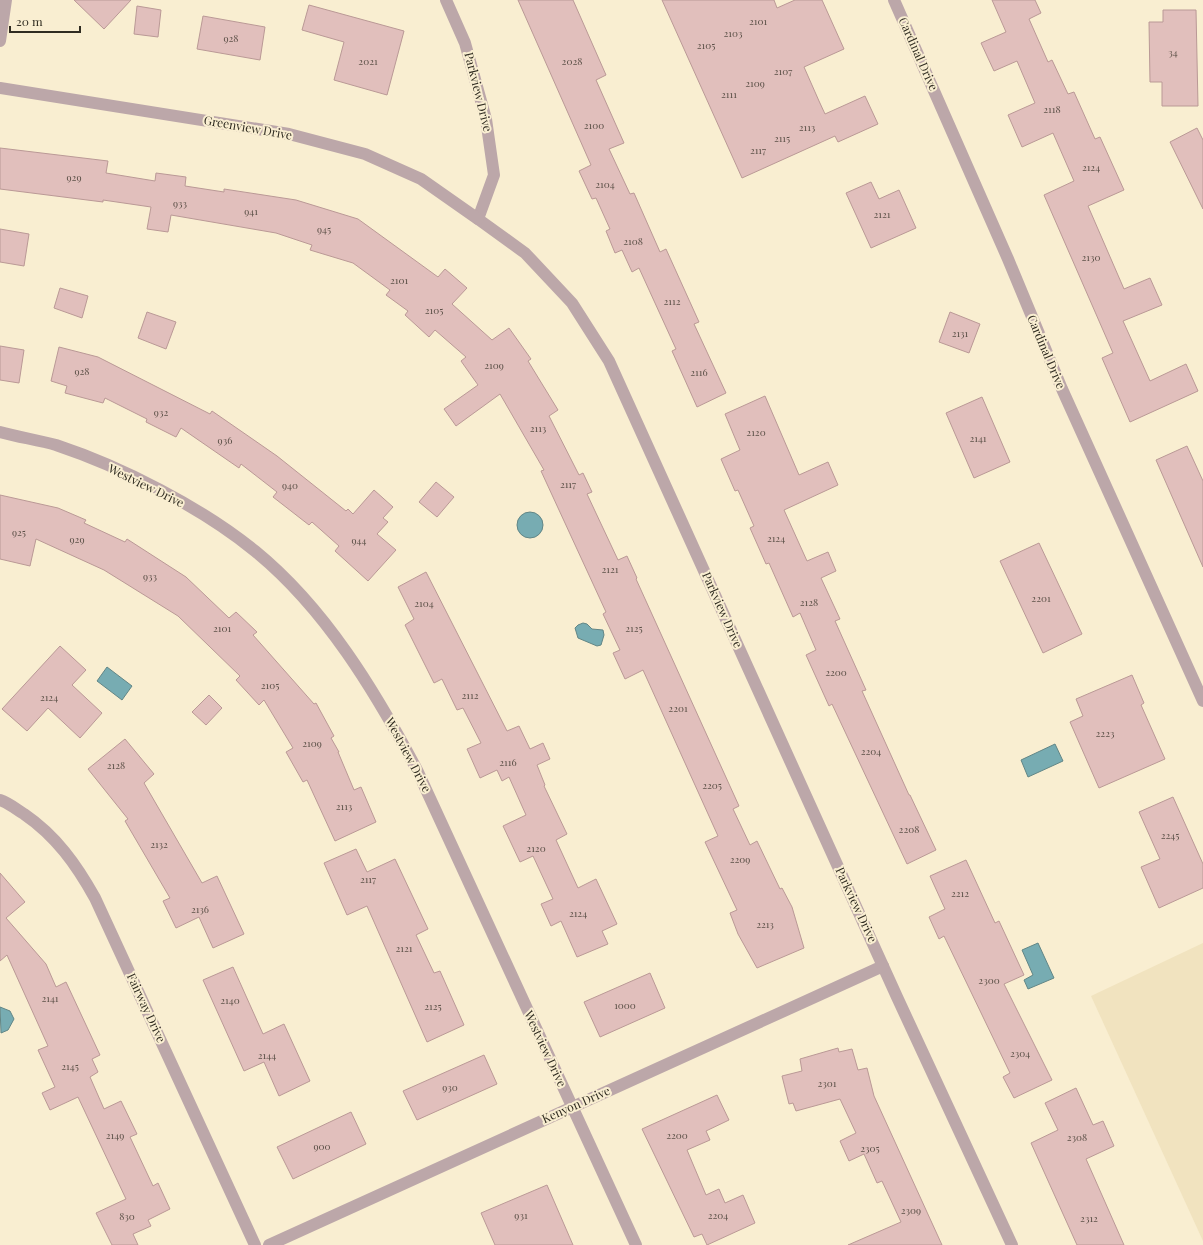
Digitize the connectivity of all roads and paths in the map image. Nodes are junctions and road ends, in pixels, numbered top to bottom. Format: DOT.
graph roads {
  1 [pos="6,0"];
  2 [pos="446,0"];
  3 [pos="894,0"];
  4 [pos="0,41"];
  5 [pos="0,88"];
  6 [pos="478,218"];
  7 [pos="0,432"];
  8 [pos="1203,701"];
  9 [pos="0,800"];
  10 [pos="884,966"];
  11 [pos="572,1107"];
  12 [pos="255,1245"];
  13 [pos="268,1245"];
  14 [pos="636,1245"];
  15 [pos="1012,1245"];
  1 -- 4 [label="street"];
  2 -- 6 [label="street, Parkview Drive"];
  3 -- 8 [label="street, Cardinal Drive"];
  5 -- 6 [label="street, Greenview Drive"];
  6 -- 10 [label="street, Parkview Drive"];
  7 -- 11 [label="street, Westview Drive"];
  9 -- 12 [label="street, Fairway Drive"];
  10 -- 11 [label="street, Kenyon Drive"];
  10 -- 15 [label="street, Parkview Drive"];
  11 -- 13 [label="street, Kenyon Drive"];
  11 -- 14 [label="street, Westview Drive"];
}
